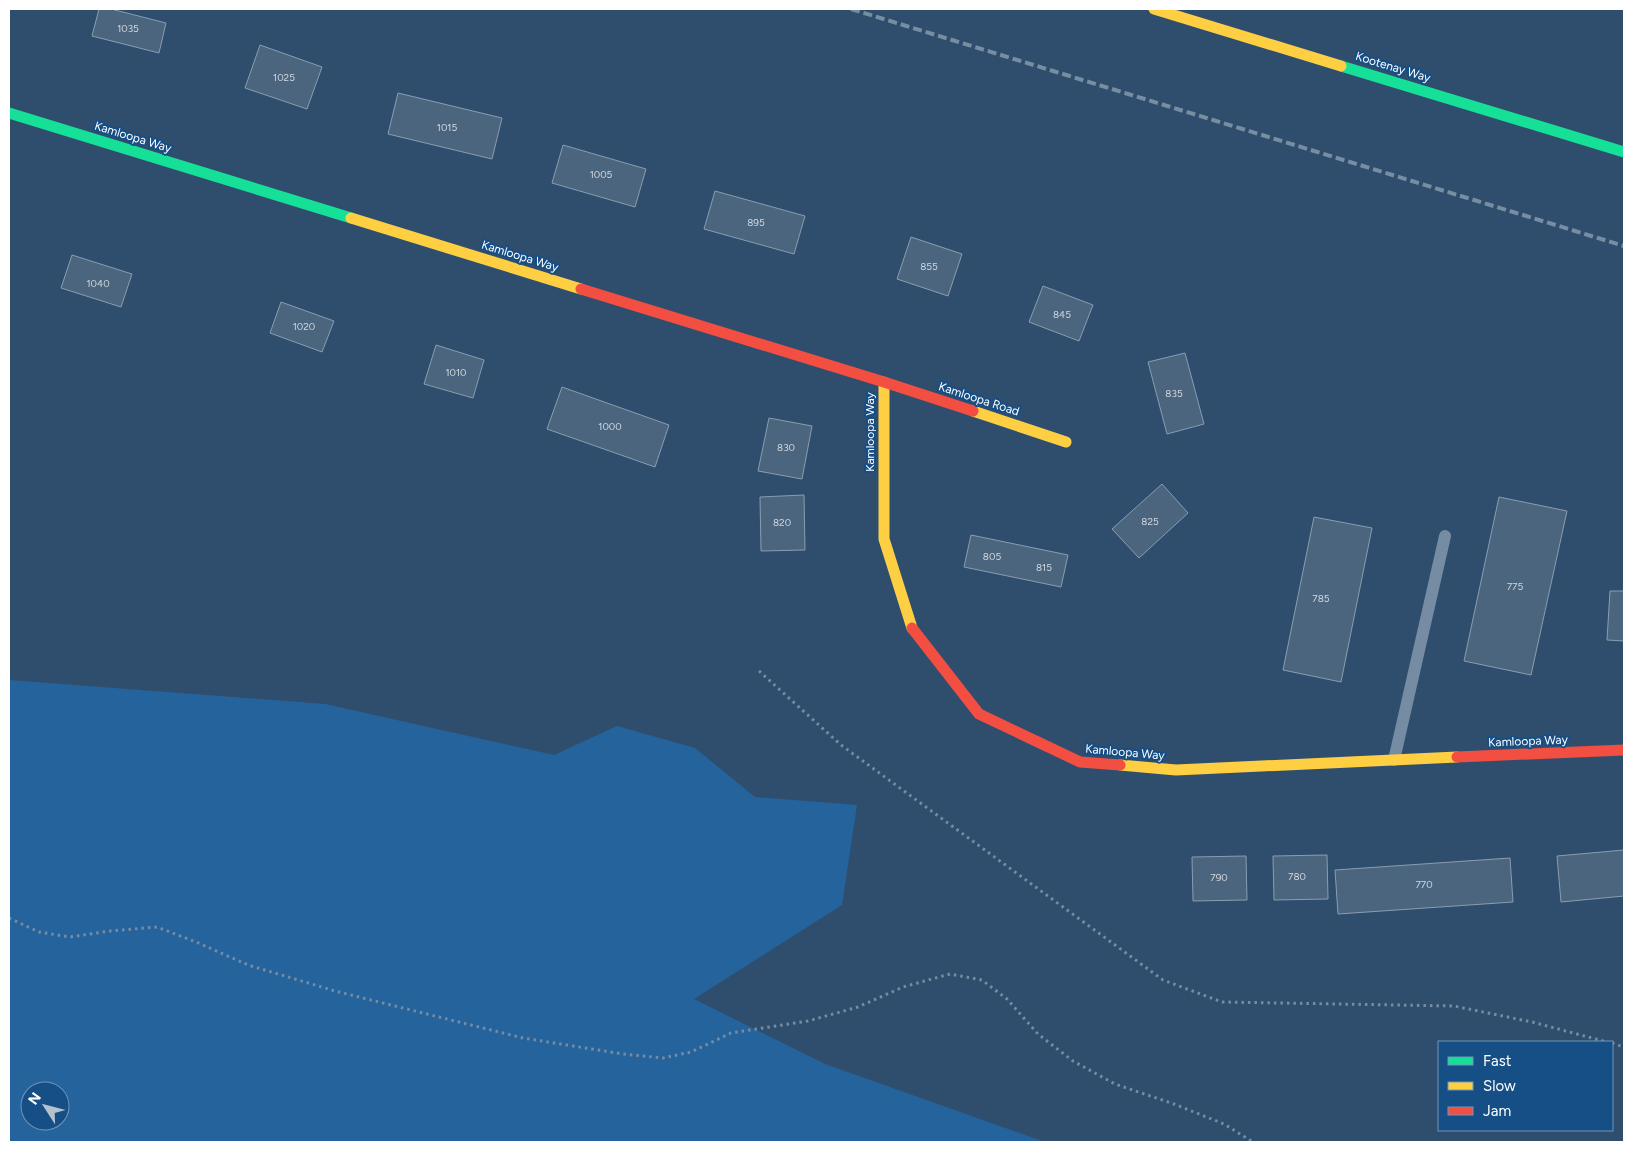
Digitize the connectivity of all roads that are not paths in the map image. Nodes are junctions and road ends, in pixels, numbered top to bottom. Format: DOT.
graph roads {
  1 [pos="1154,9"];
  2 [pos="9,113"];
  3 [pos="1624,152"];
  4 [pos="884,382"];
  5 [pos="1066,442"];
  6 [pos="1445,536"];
  7 [pos="1624,750"];
  8 [pos="1394,760"];
  1 -- 3 [label="street, Kootenay Way"];
  2 -- 4 [label="street, Kamloopa Way"];
  4 -- 5 [label="street, Kamloopa Road"];
  4 -- 8 [label="street, Kamloopa Way"];
  6 -- 8 [label="lane"];
  7 -- 8 [label="street, Kamloopa Way"];
}
